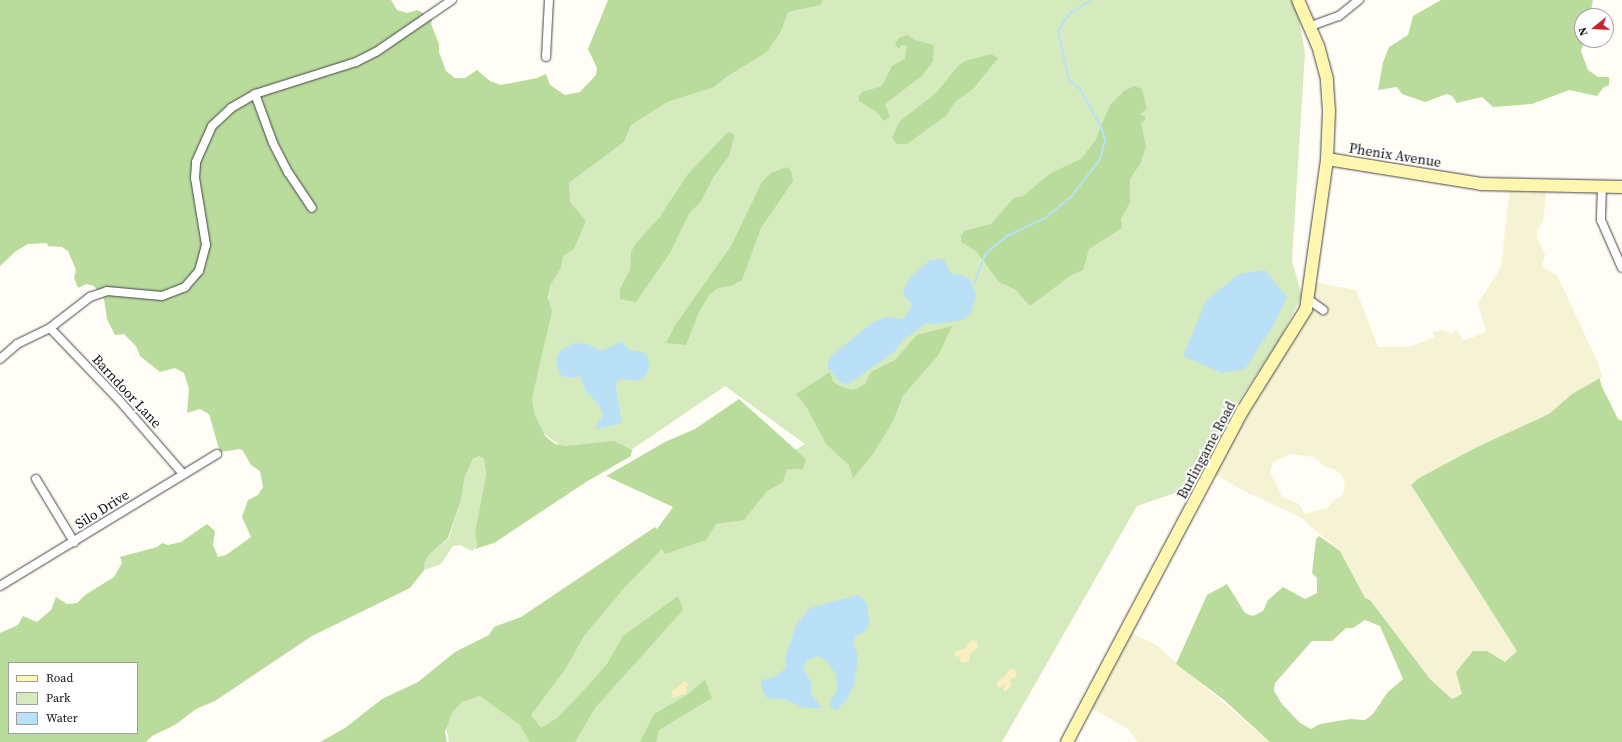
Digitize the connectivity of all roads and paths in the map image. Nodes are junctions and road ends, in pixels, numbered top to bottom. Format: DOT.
graph roads {
  1 [pos="452,0"];
  2 [pos="549,0"];
  3 [pos="1298,0"];
  4 [pos="1359,0"];
  5 [pos="1311,26"];
  6 [pos="546,57"];
  7 [pos="255,94"];
  8 [pos="1327,159"];
  9 [pos="1602,186"];
  10 [pos="1622,187"];
  11 [pos="312,208"];
  12 [pos="1622,268"];
  13 [pos="1308,300"];
  14 [pos="1322,310"];
  15 [pos="50,328"];
  16 [pos="0,359"];
  17 [pos="217,454"];
  18 [pos="183,474"];
  19 [pos="36,480"];
  20 [pos="74,542"];
  21 [pos="0,586"];
  22 [pos="1068,742"];
  1 -- 7 [label="street"];
  2 -- 6 [label="street"];
  3 -- 5 [label="street, Phenix Avenue"];
  4 -- 5 [label="street"];
  5 -- 8 [label="street, Phenix Avenue"];
  7 -- 11 [label="street"];
  7 -- 15 [label="street"];
  8 -- 9 [label="street, Phenix Avenue"];
  8 -- 13 [label="street, Burlingame Road"];
  9 -- 10 [label="street, Phenix Avenue"];
  9 -- 12 [label="street"];
  13 -- 14 [label="street"];
  13 -- 22 [label="street, Burlingame Road"];
  15 -- 16 [label="street"];
  15 -- 18 [label="street, Barndoor Lane"];
  17 -- 18 [label="street, Silo Drive"];
  18 -- 20 [label="street, Silo Drive"];
  19 -- 20 [label="street"];
  20 -- 21 [label="street, Silo Drive"];
}
